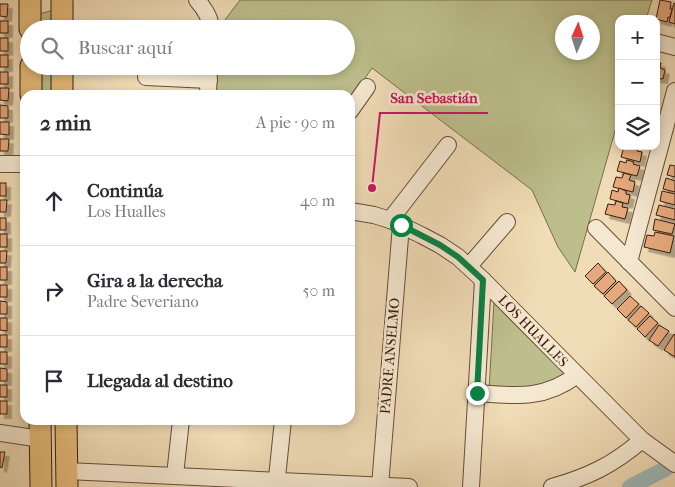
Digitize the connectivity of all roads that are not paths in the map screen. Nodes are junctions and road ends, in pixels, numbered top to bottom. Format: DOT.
graph roads {
  1 [pos="30,0"];
  2 [pos="62,0"];
  3 [pos="197,0"];
  4 [pos="30,20"];
  5 [pos="62,20"];
  6 [pos="209,20"];
  7 [pos="660,43"];
  8 [pos="675,47"];
  9 [pos="31,75"];
  10 [pos="62,75"];
  11 [pos="146,77"];
  12 [pos="209,81"];
  13 [pos="367,88"];
  14 [pos="31,90"];
  15 [pos="62,90"];
  16 [pos="675,91"];
  17 [pos="355,104"];
  18 [pos="448,145"];
  19 [pos="0,164"];
  20 [pos="20,164"];
  21 [pos="355,212"];
  22 [pos="506,222"];
  23 [pos="396,223"];
  24 [pos="596,228"];
  25 [pos="629,262"];
  26 [pos="469,266"];
  27 [pos="483,280"];
  28 [pos="675,308"];
  29 [pos="577,375"];
  30 [pos="477,393"];
  31 [pos="66,425"];
  32 [pos="180,425"];
  33 [pos="282,425"];
  34 [pos="40,430"];
  35 [pos="0,434"];
  36 [pos="642,440"];
  37 [pos="675,464"];
  38 [pos="175,475"];
  39 [pos="67,479"];
  40 [pos="276,484"];
  41 [pos="380,486"];
  42 [pos="41,487"];
  43 [pos="409,487"];
  44 [pos="471,487"];
  45 [pos="552,487"];
  1 -- 4 [label="main road"];
  2 -- 5 [label="main road"];
  3 -- 6 [label="street"];
  7 -- 8 [label="street"];
  9 -- 14 [label="main road"];
  10 -- 15 [label="main road"];
  11 -- 12 [label="street"];
  13 -- 17 [label="street"];
  16 -- 25 [label="street"];
  18 -- 23 [label="street"];
  19 -- 20 [label="street"];
  21 -- 23 [label="street, LOS HUALLES"];
  22 -- 26 [label="street"];
  23 -- 26 [label="street, LOS HUALLES"];
  23 -- 41 [label="street, PADRE ANSELMO"];
  24 -- 25 [label="street"];
  25 -- 28 [label="street"];
  26 -- 27 [label="street, LOS HUALLES"];
  27 -- 29 [label="street, LOS HUALLES"];
  27 -- 30 [label="street"];
  29 -- 30 [label="street"];
  29 -- 36 [label="street, LOS HUALLES"];
  30 -- 44 [label="street"];
  31 -- 39 [label="main road"];
  32 -- 38 [label="street"];
  33 -- 40 [label="street"];
  34 -- 35 [label="street"];
  34 -- 42 [label="main road"];
  36 -- 37 [label="street, LOS HUALLES"];
  36 -- 45 [label="street"];
  38 -- 39 [label="street"];
  38 -- 40 [label="street"];
  40 -- 41 [label="street"];
  41 -- 43 [label="street"];
}
